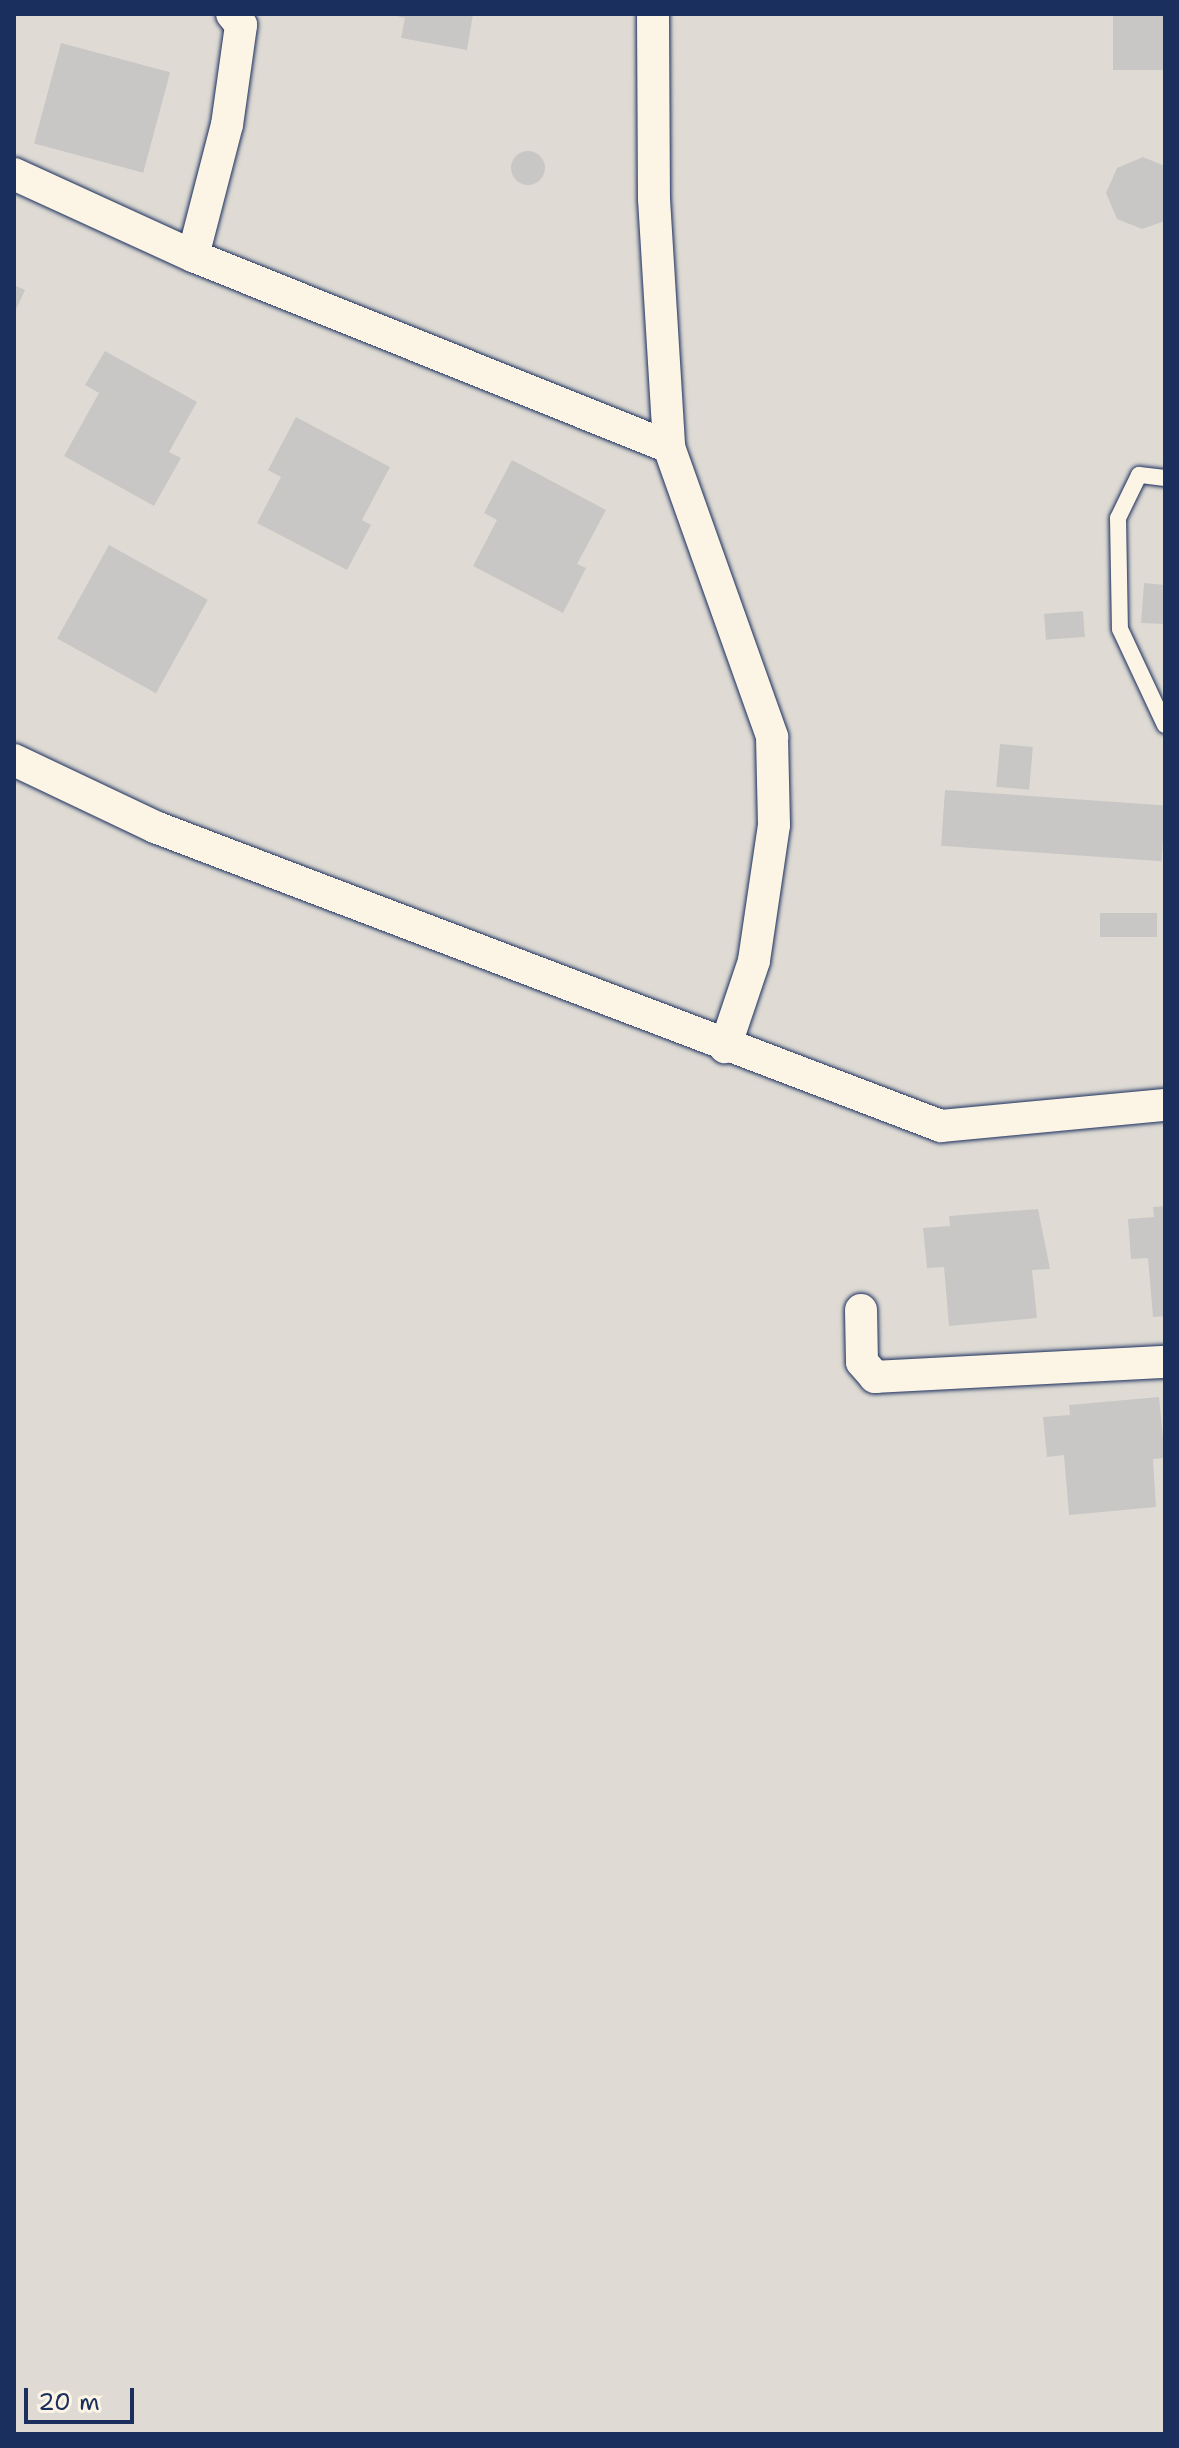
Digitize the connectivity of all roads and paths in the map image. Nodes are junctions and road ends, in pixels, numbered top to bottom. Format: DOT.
graph roads {
  1 [pos="232,14"];
  2 [pos="653,14"];
  3 [pos="14,174"];
  4 [pos="193,256"];
  5 [pos="669,447"];
  6 [pos="1165,478"];
  7 [pos="1165,725"];
  8 [pos="17,766"];
  9 [pos="725,1047"];
  10 [pos="1165,1105"];
  11 [pos="861,1310"];
  12 [pos="1165,1362"];
  1 -- 4 [label="street"];
  2 -- 5 [label="street"];
  3 -- 4 [label="street"];
  4 -- 5 [label="street"];
  5 -- 9 [label="street"];
  6 -- 7 [label="lane"];
  8 -- 9 [label="street"];
  9 -- 10 [label="street"];
  11 -- 12 [label="street"];
}
